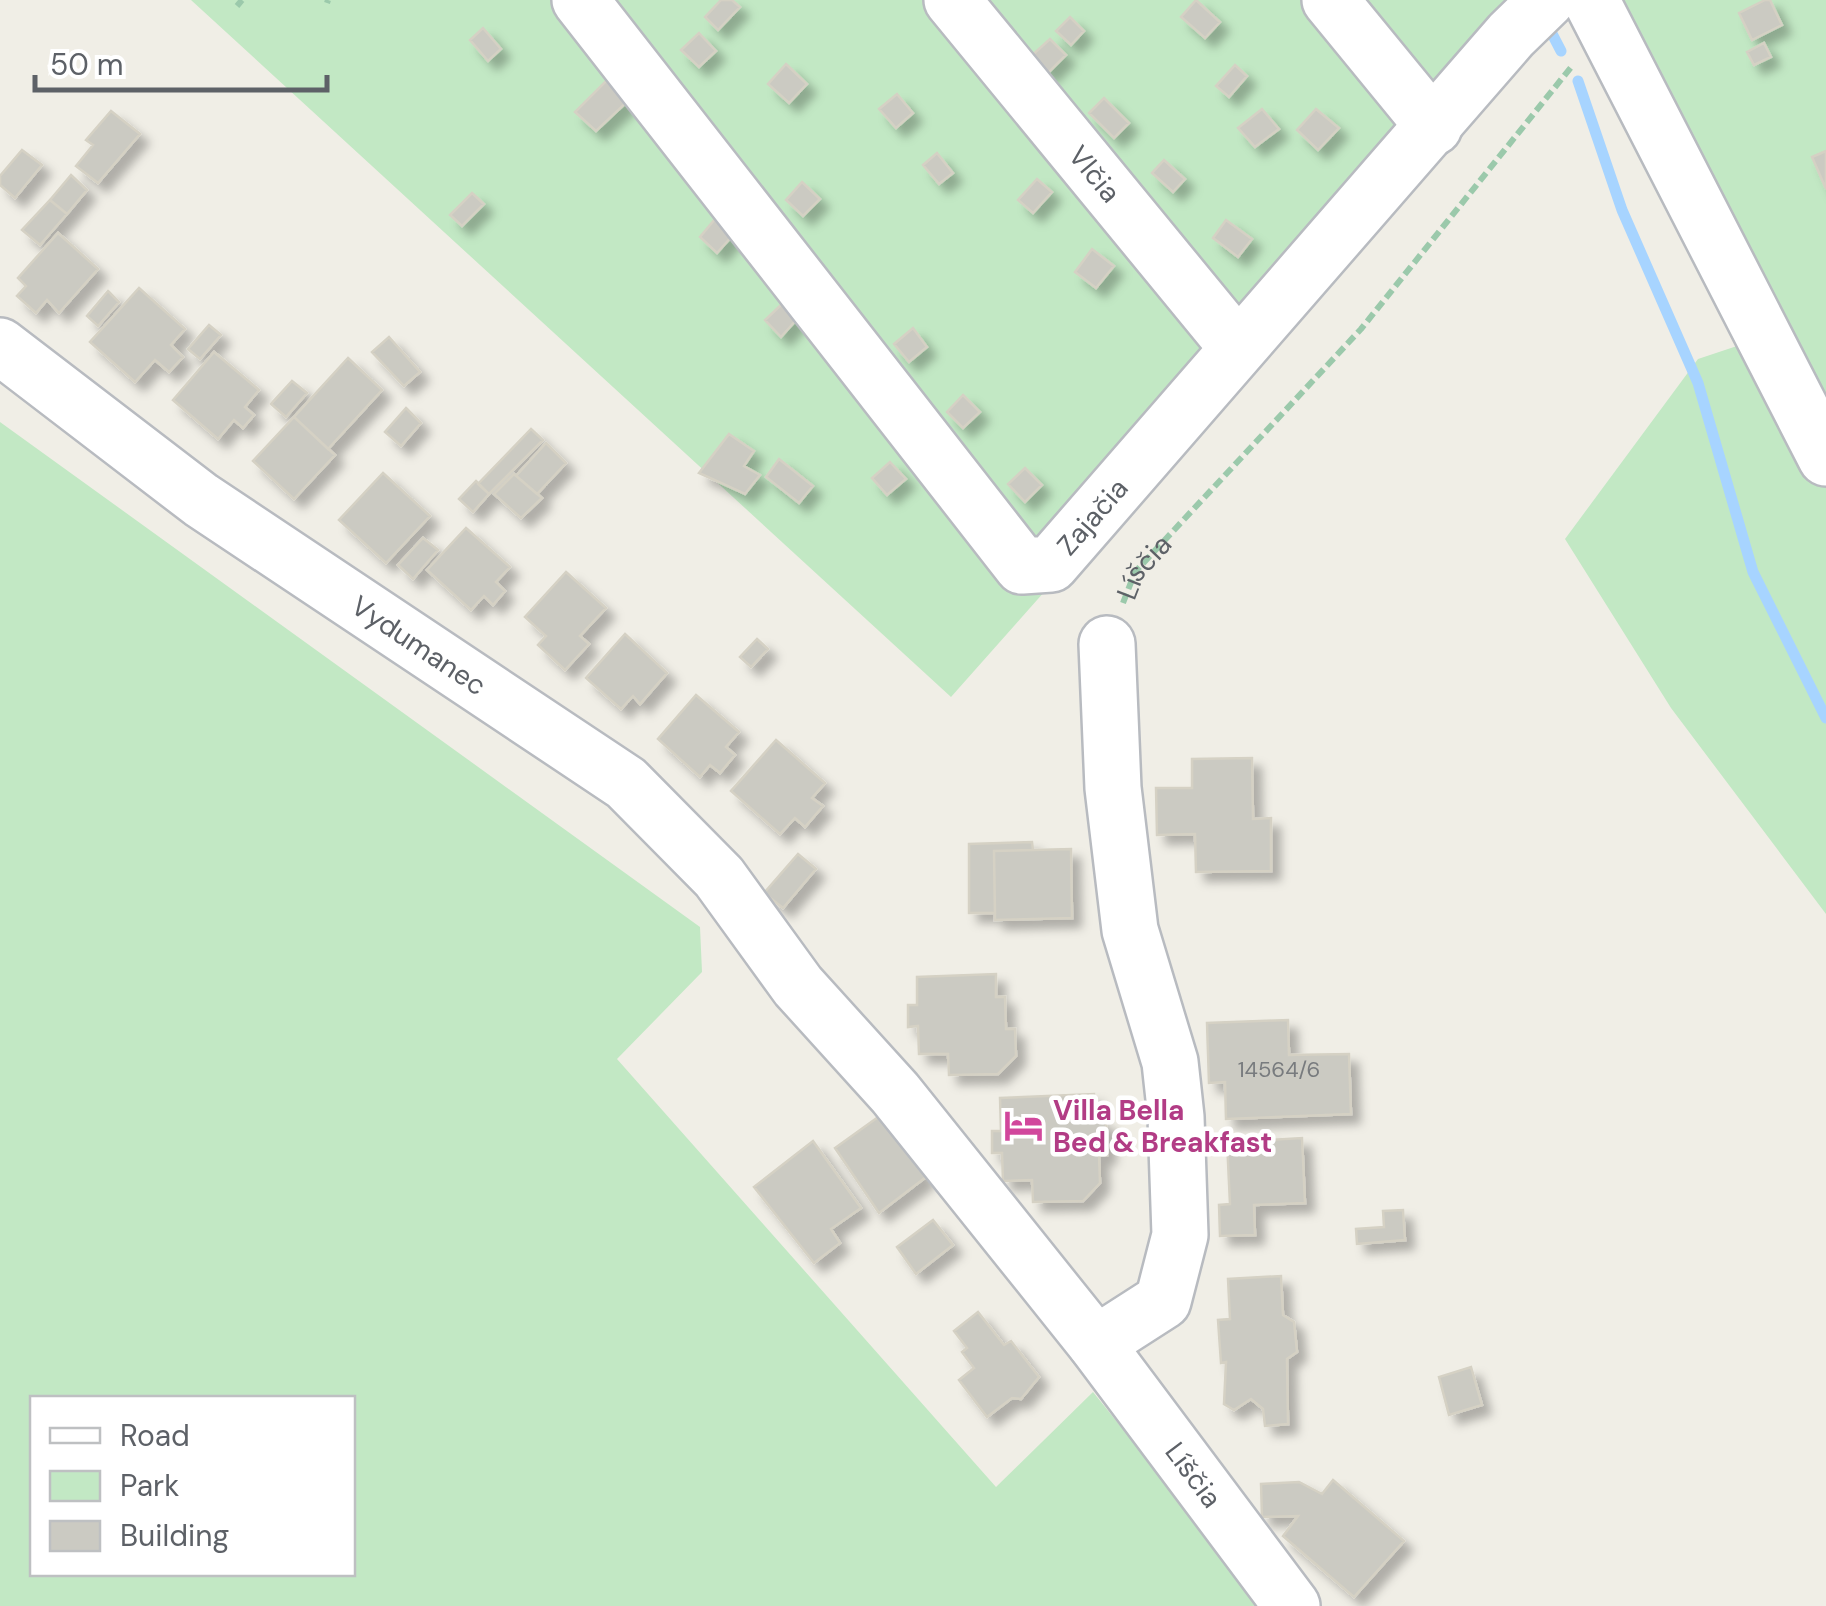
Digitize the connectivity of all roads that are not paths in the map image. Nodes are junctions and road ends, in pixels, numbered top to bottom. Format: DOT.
graph roads {
  1 [pos="580,0"];
  2 [pos="952,0"];
  3 [pos="1330,0"];
  4 [pos="1547,0"];
  5 [pos="1598,13"];
  6 [pos="1434,126"];
  7 [pos="0,346"];
  8 [pos="1237,347"];
  9 [pos="1826,458"];
  10 [pos="1107,644"];
  11 [pos="798,986"];
  12 [pos="1096,1344"];
  13 [pos="1292,1606"];
  1 -- 8 [label="street, Zajačia"];
  2 -- 8 [label="street, Vlčia"];
  3 -- 6 [label="street"];
  4 -- 6 [label="street, Zajačia"];
  5 -- 9 [label="street"];
  6 -- 8 [label="street, Zajačia"];
  7 -- 11 [label="street, Vydumanec"];
  10 -- 12 [label="street"];
  11 -- 12 [label="street, Líščia"];
  12 -- 13 [label="street, Líščia"];
}
